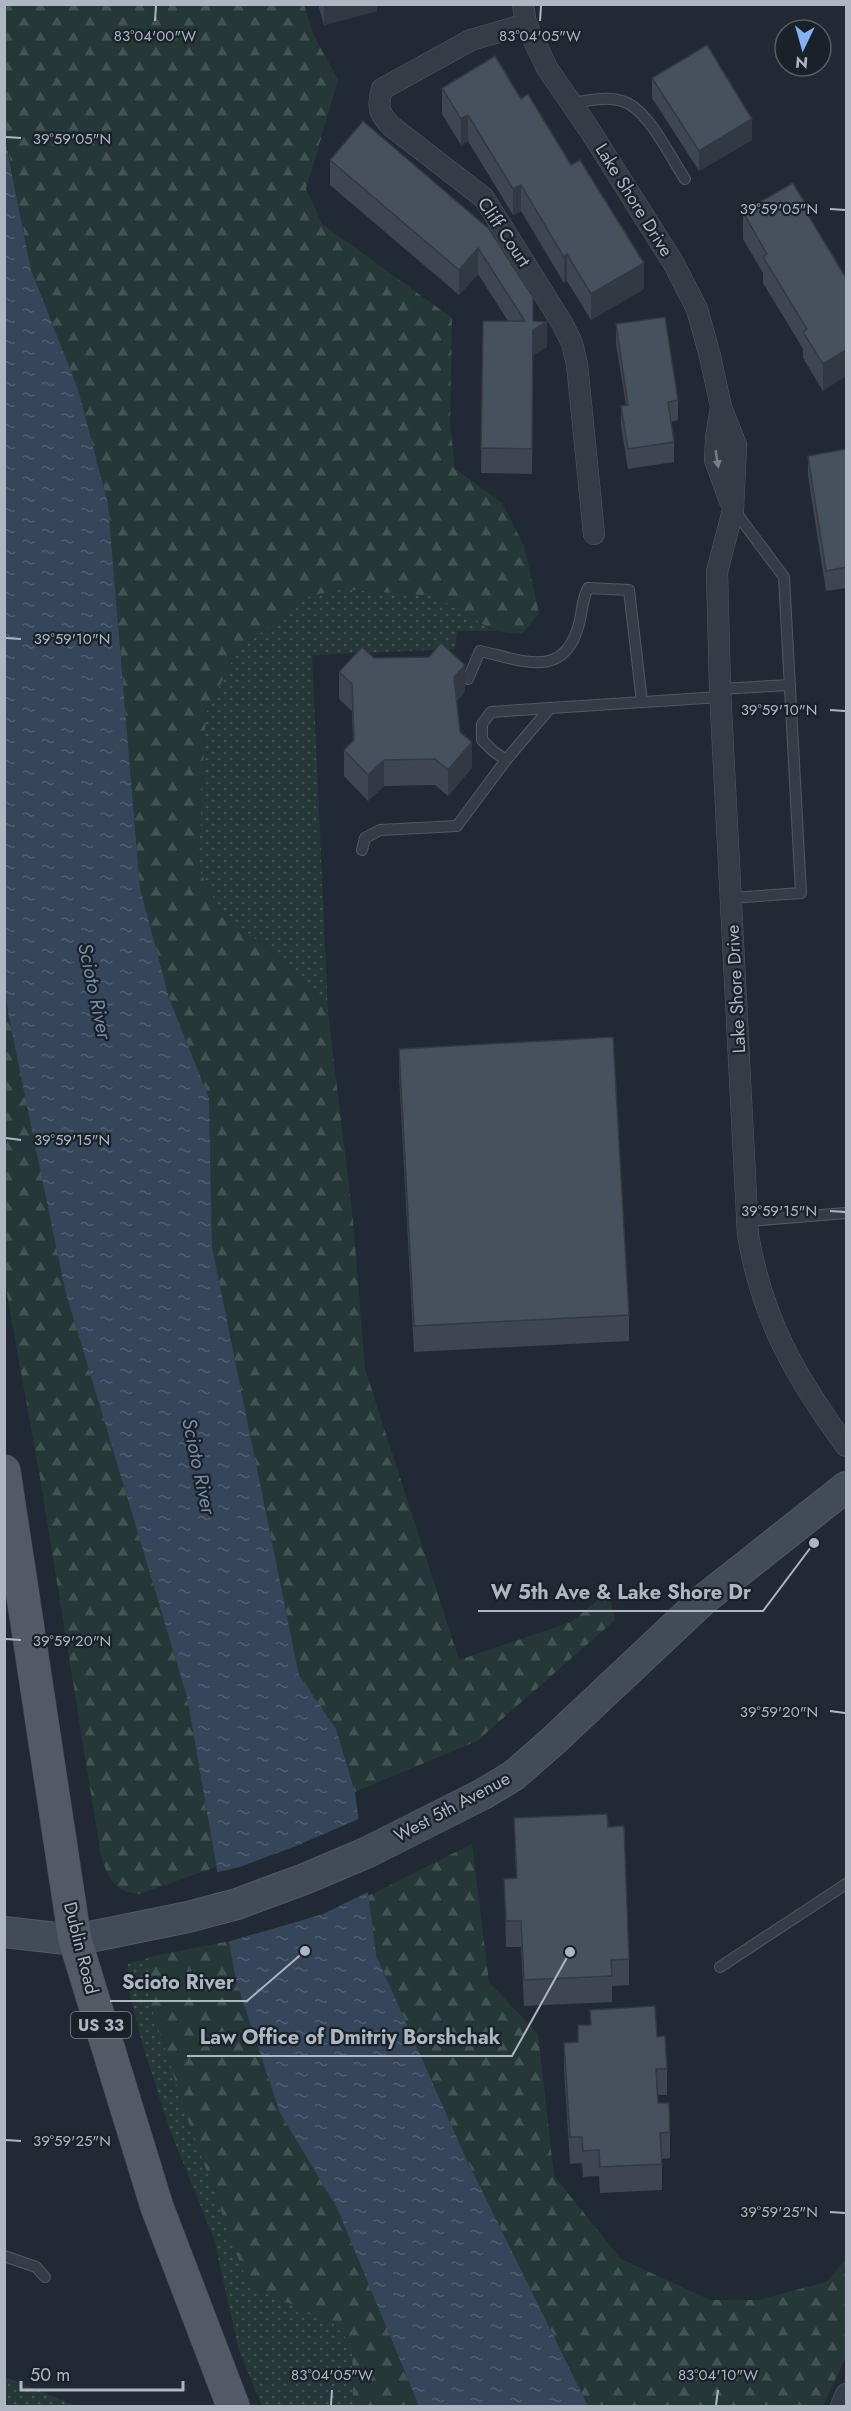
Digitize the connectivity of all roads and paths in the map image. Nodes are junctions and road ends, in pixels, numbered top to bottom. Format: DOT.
graph roads {
  1 [pos="525,14"];
  2 [pos="571,103"];
  3 [pos="685,179"];
  4 [pos="733,510"];
  5 [pos="594,534"];
  6 [pos="468,679"];
  7 [pos="790,685"];
  8 [pos="720,693"];
  9 [pos="642,702"];
  10 [pos="550,708"];
  11 [pos="506,760"];
  12 [pos="362,850"];
  13 [pos="731,898"];
  14 [pos="846,1213"];
  15 [pos="748,1221"];
  16 [pos="846,1446"];
  17 [pos="4,1471"];
  18 [pos="846,1487"];
  19 [pos="846,1884"];
  20 [pos="4,1932"];
  21 [pos="75,1940"];
  22 [pos="720,1967"];
  23 [pos="4,2256"];
  24 [pos="45,2277"];
  25 [pos="846,2394"];
  26 [pos="233,2406"];
  27 [pos="841,2406"];
  1 -- 2 [label="street, Lake Shore Drive"];
  1 -- 5 [label="street, Cliff Court"];
  2 -- 3 [label="lane"];
  2 -- 4 [label="street, Lake Shore Drive"];
  4 -- 7 [label="lane"];
  4 -- 8 [label="street, Lake Shore Drive"];
  6 -- 9 [label="lane"];
  7 -- 8 [label="lane"];
  7 -- 13 [label="lane"];
  8 -- 9 [label="lane"];
  8 -- 13 [label="street, Lake Shore Drive"];
  9 -- 10 [label="lane"];
  10 -- 11 [label="lane"];
  10 -- 11 [label="lane"];
  11 -- 12 [label="lane"];
  13 -- 15 [label="street, Lake Shore Drive"];
  14 -- 15 [label="lane"];
  15 -- 16 [label="street, Lake Shore Drive"];
  17 -- 21 [label="main road, Dublin Road / US 33"];
  18 -- 21 [label="main road, West 5th Avenue"];
  19 -- 22 [label="lane"];
  20 -- 21 [label="main road, West 5th Avenue"];
  21 -- 26 [label="main road, Dublin Road / US 33"];
  23 -- 24 [label="lane"];
  25 -- 27 [label="street"];
}
